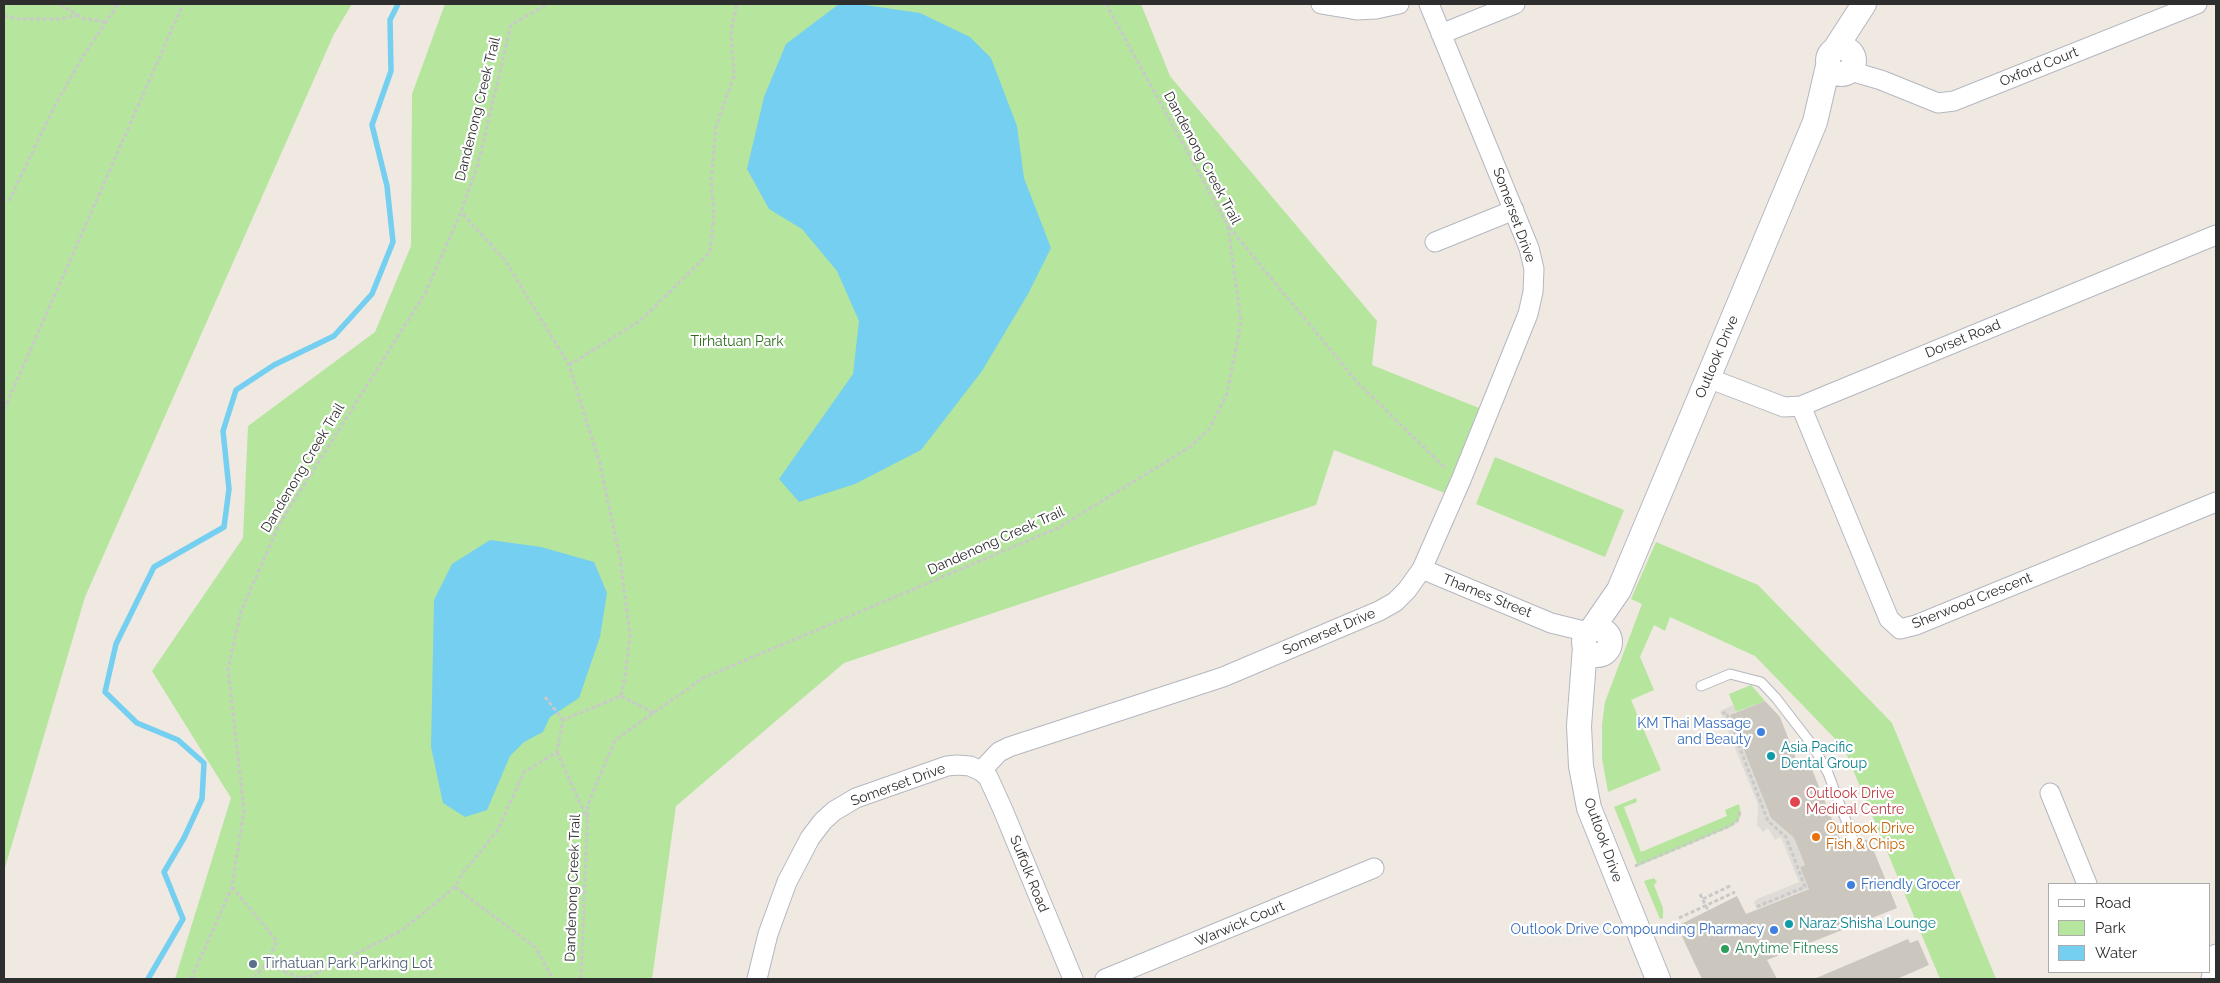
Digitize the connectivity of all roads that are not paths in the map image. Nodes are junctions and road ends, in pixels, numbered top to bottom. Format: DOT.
graph roads {
  1 [pos="1321,4"];
  2 [pos="1399,4"];
  3 [pos="1429,4"];
  4 [pos="1515,4"];
  5 [pos="2197,4"];
  6 [pos="1863,5"];
  7 [pos="1441,34"];
  8 [pos="1844,63"];
  9 [pos="1514,210"];
  10 [pos="2216,235"];
  11 [pos="1435,242"];
  12 [pos="1708,378"];
  13 [pos="1801,406"];
  14 [pos="2216,502"];
  15 [pos="1422,570"];
  16 [pos="1593,640"];
  17 [pos="1701,686"];
  18 [pos="981,771"];
  19 [pos="2050,793"];
  20 [pos="1854,842"];
  21 [pos="1374,868"];
  22 [pos="2087,883"];
  23 [pos="2216,954"];
  24 [pos="2210,967"];
  25 [pos="757,979"];
  26 [pos="1073,979"];
  27 [pos="1105,979"];
  28 [pos="1658,979"];
  1 -- 2 [label="street"];
  3 -- 7 [label="street, Somerset Drive"];
  4 -- 7 [label="street"];
  5 -- 8 [label="street, Oxford Court"];
  6 -- 8 [label="street, Outlook Drive"];
  7 -- 9 [label="street, Somerset Drive"];
  8 -- 12 [label="street, Outlook Drive"];
  9 -- 11 [label="street"];
  9 -- 15 [label="street, Somerset Drive"];
  10 -- 13 [label="street, Dorset Road"];
  12 -- 13 [label="street, Dorset Road"];
  12 -- 16 [label="street, Outlook Drive"];
  13 -- 14 [label="street, Sherwood Crescent"];
  15 -- 16 [label="street, Thames Street"];
  15 -- 18 [label="street, Somerset Drive"];
  16 -- 28 [label="street, Outlook Drive"];
  17 -- 20 [label="lane"];
  18 -- 25 [label="street, Somerset Drive"];
  18 -- 26 [label="street, Suffolk Road"];
  19 -- 22 [label="street"];
  21 -- 27 [label="street, Warwick Court"];
  23 -- 24 [label="street"];
}
